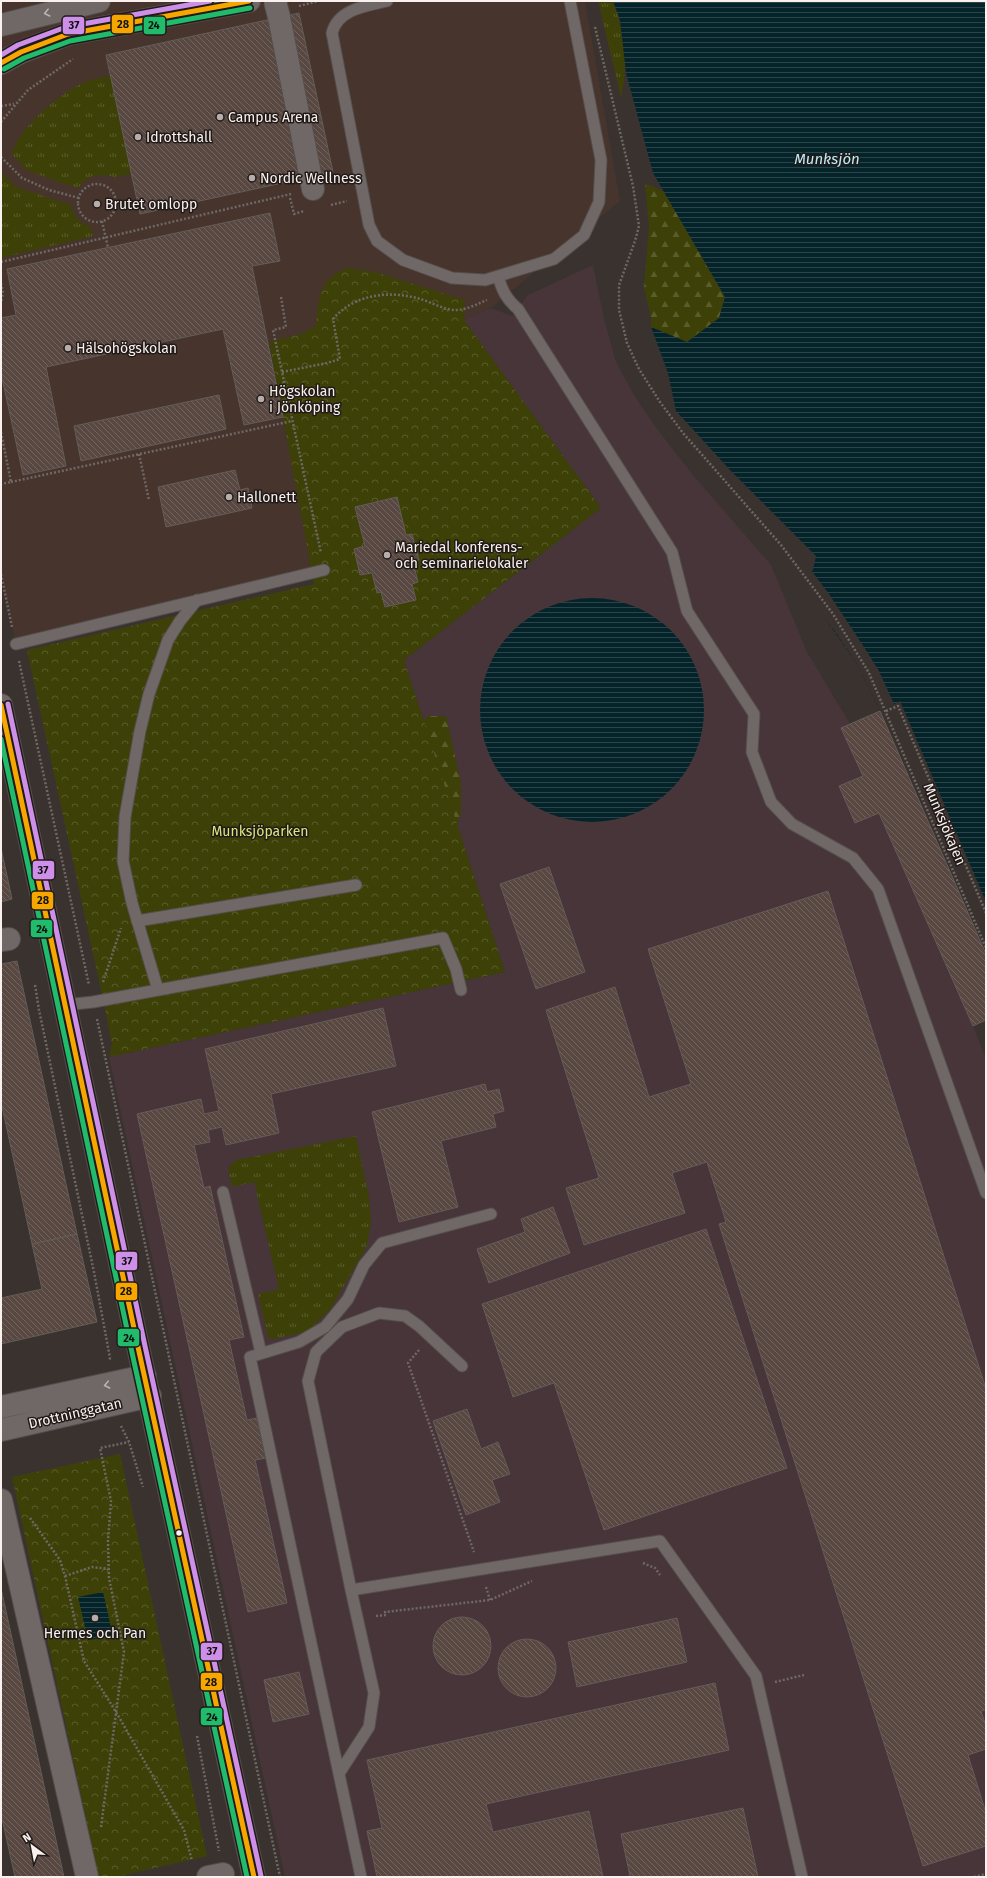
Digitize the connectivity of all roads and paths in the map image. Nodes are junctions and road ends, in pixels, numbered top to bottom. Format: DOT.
graph roads {
  1 [pos="99,1"];
  2 [pos="250,1"];
  3 [pos="387,1"];
  4 [pos="570,1"];
  5 [pos="277,9"];
  6 [pos="595,24"];
  7 [pos="1,25"];
  8 [pos="76,57"];
  9 [pos="1,63"];
  10 [pos="15,104"];
  11 [pos="1,106"];
  12 [pos="1,122"];
  13 [pos="1,157"];
  14 [pos="313,189"];
  15 [pos="289,194"];
  16 [pos="79,198"];
  17 [pos="294,214"];
  18 [pos="102,221"];
  19 [pos="106,239"];
  20 [pos="108,248"];
  21 [pos="1,262"];
  22 [pos="498,276"];
  23 [pos="1,283"];
  24 [pos="501,288"];
  25 [pos="281,297"];
  26 [pos="1,302"];
  27 [pos="282,372"];
  28 [pos="292,421"];
  29 [pos="1,432"];
  30 [pos="139,454"];
  31 [pos="11,482"];
  32 [pos="1,484"];
  33 [pos="148,500"];
  34 [pos="324,570"];
  35 [pos="1,574"];
  36 [pos="197,600"];
  37 [pos="16,644"];
  38 [pos="1,705"];
  39 [pos="886,710"];
  40 [pos="356,886"];
  41 [pos="132,904"];
  42 [pos="986,913"];
  43 [pos="137,921"];
  44 [pos="986,948"];
  45 [pos="158,990"];
  46 [pos="461,990"];
  47 [pos="93,1002"];
  48 [pos="65,1005"];
  49 [pos="223,1192"];
  50 [pos="986,1193"];
  51 [pos="491,1214"];
  52 [pos="431,1337"];
  53 [pos="261,1353"];
  54 [pos="462,1366"];
  55 [pos="147,1386"];
  56 [pos="1,1407"];
  57 [pos="1,1430"];
  58 [pos="129,1442"];
  59 [pos="3,1508"];
  60 [pos="641,1562"];
  61 [pos="109,1569"];
  62 [pos="480,1570"];
  63 [pos="65,1576"];
  64 [pos="533,1580"];
  65 [pos="664,1581"];
  66 [pos="351,1590"];
  67 [pos="490,1600"];
  68 [pos="358,1618"];
  69 [pos="116,1712"];
  70 [pos="340,1772"];
  71 [pos="100,1832"];
  72 [pos="208,1871"];
  73 [pos="986,1874"];
  74 [pos="87,1877"];
  75 [pos="254,1877"];
  76 [pos="280,1877"];
  77 [pos="361,1877"];
  78 [pos="802,1877"];
  79 [pos="974,1877"];
  1 -- 7 [label="main road, one-way"];
  2 -- 9 [label="main road"];
  3 -- 22 [label="lane"];
  4 -- 22 [label="lane"];
  5 -- 14 [label="main road"];
  6 -- 39 [label="path, Munksjökajen"];
  8 -- 10 [label="path"];
  10 -- 11 [label="path"];
  10 -- 12 [label="path"];
  13 -- 16 [label="path"];
  14 -- 15 [label="path"];
  15 -- 17 [label="path"];
  15 -- 19 [label="path"];
  16 -- 18 [label="path"];
  16 -- 18 [label="path"];
  18 -- 19 [label="path"];
  19 -- 20 [label="path"];
  19 -- 21 [label="path"];
  22 -- 24 [label="lane"];
  23 -- 26 [label="path"];
  24 -- 27 [label="path"];
  24 -- 50 [label="lane"];
  25 -- 27 [label="path"];
  27 -- 28 [label="path"];
  28 -- 30 [label="path"];
  28 -- 34 [label="path"];
  29 -- 31 [label="path"];
  30 -- 31 [label="path"];
  30 -- 33 [label="path"];
  31 -- 32 [label="path"];
  34 -- 36 [label="lane"];
  35 -- 37 [label="path"];
  36 -- 37 [label="lane"];
  36 -- 41 [label="lane"];
  37 -- 47 [label="path"];
  38 -- 48 [label="main road"];
  39 -- 42 [label="path"];
  39 -- 44 [label="path, Munksjökajen"];
  40 -- 43 [label="lane"];
  41 -- 43 [label="lane"];
  41 -- 47 [label="path"];
  43 -- 45 [label="lane"];
  45 -- 46 [label="lane"];
  45 -- 47 [label="lane"];
  47 -- 48 [label="lane"];
  47 -- 76 [label="path"];
  48 -- 55 [label="main road"];
  49 -- 53 [label="lane"];
  51 -- 53 [label="lane"];
  52 -- 54 [label="lane"];
  52 -- 62 [label="path"];
  52 -- 66 [label="lane"];
  53 -- 70 [label="lane"];
  55 -- 56 [label="main road, Drottninggatan, one-way"];
  55 -- 57 [label="main road, Drottninggatan"];
  55 -- 75 [label="main road"];
  58 -- 61 [label="path"];
  59 -- 63 [label="path"];
  59 -- 74 [label="main road"];
  60 -- 65 [label="path"];
  61 -- 63 [label="path"];
  61 -- 69 [label="path"];
  62 -- 66 [label="lane"];
  62 -- 67 [label="path"];
  62 -- 78 [label="lane"];
  63 -- 69 [label="path"];
  64 -- 67 [label="path"];
  66 -- 68 [label="lane"];
  67 -- 68 [label="path"];
  68 -- 70 [label="lane"];
  69 -- 71 [label="path"];
  69 -- 72 [label="path"];
  70 -- 77 [label="lane"];
  73 -- 79 [label="path"];
}
